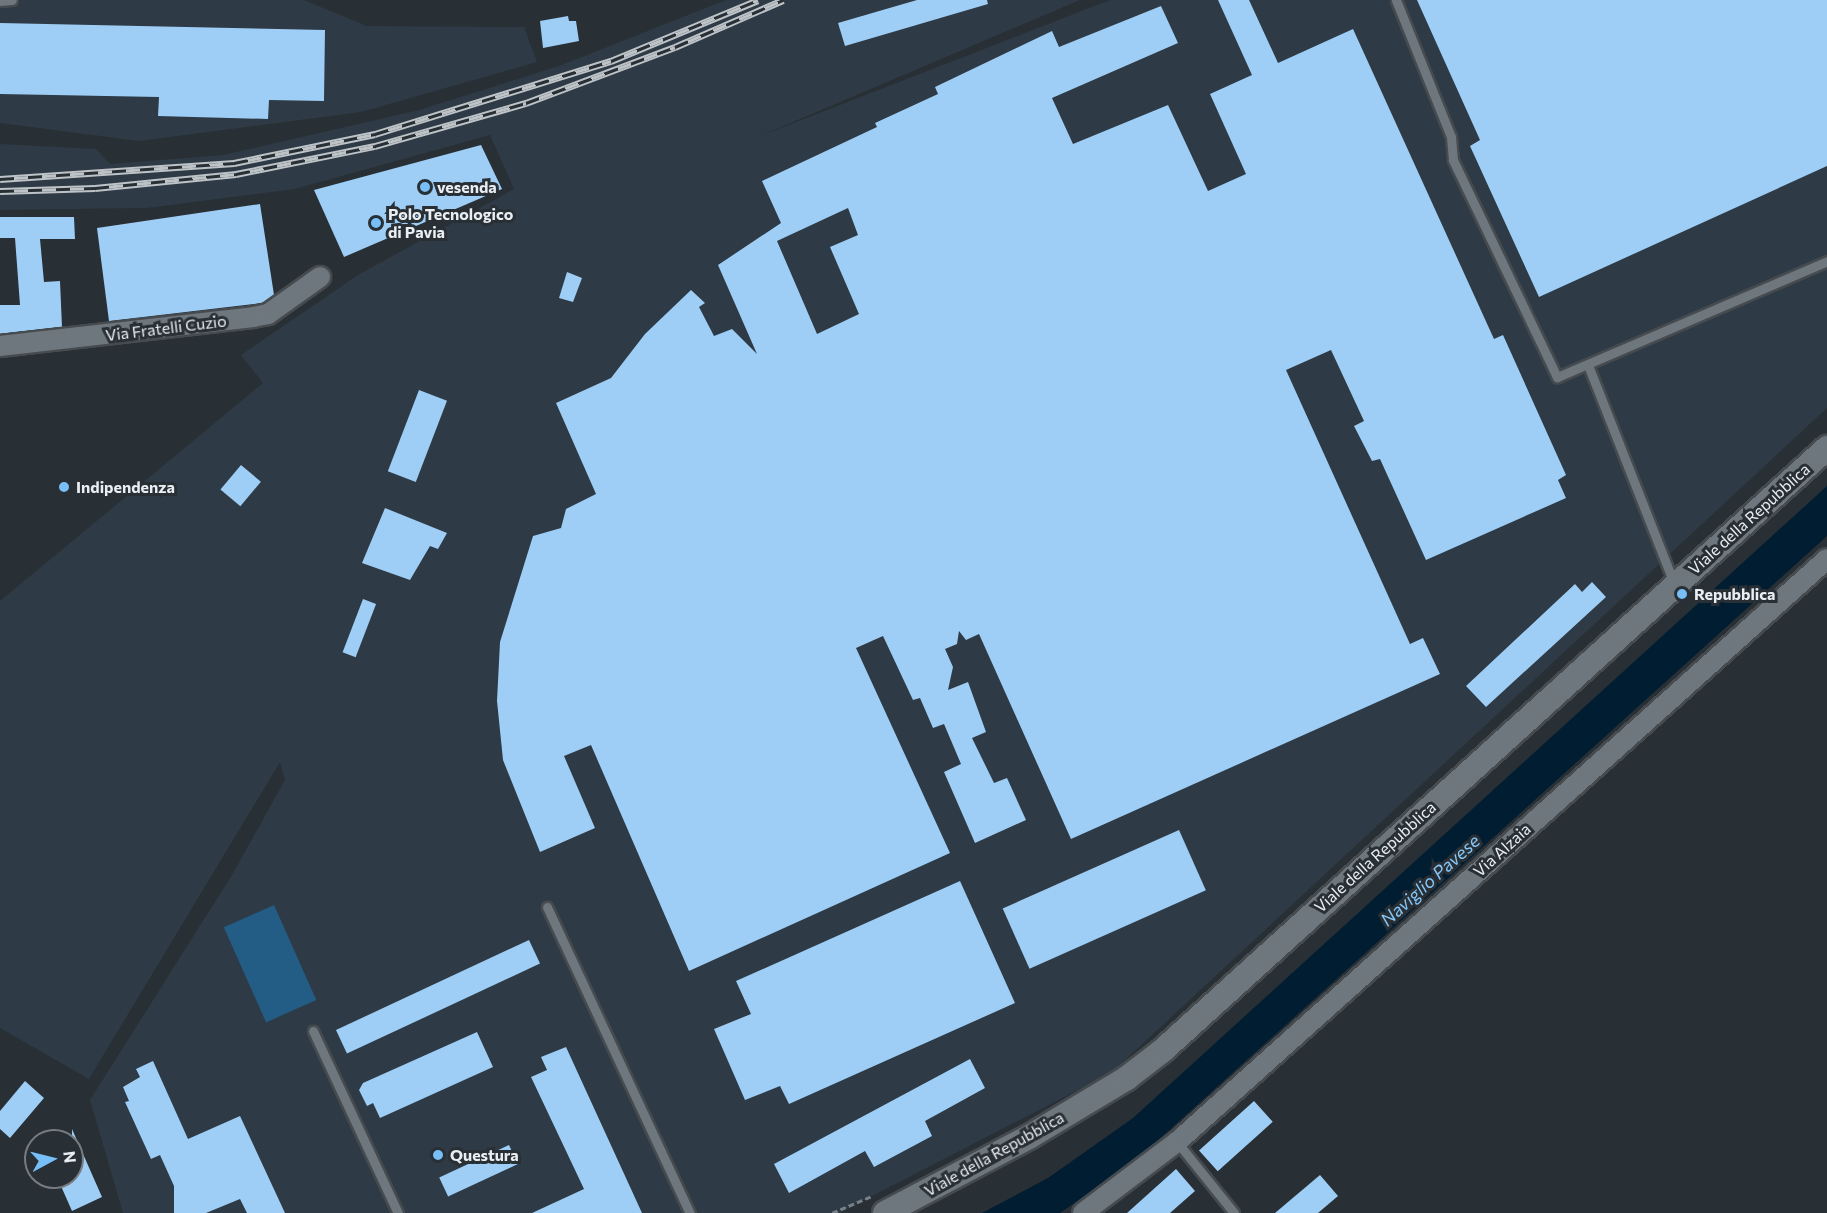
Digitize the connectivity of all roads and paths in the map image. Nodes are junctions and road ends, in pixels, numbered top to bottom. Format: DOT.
graph roads {
  1 [pos="12,0"];
  2 [pos="1396,0"];
  3 [pos="0,1"];
  4 [pos="1827,261"];
  5 [pos="320,277"];
  6 [pos="0,346"];
  7 [pos="1588,365"];
  8 [pos="1827,448"];
  9 [pos="1827,559"];
  10 [pos="1674,585"];
  11 [pos="547,908"];
  12 [pos="313,1031"];
  13 [pos="1177,1142"];
  14 [pos="400,1211"];
  15 [pos="690,1213"];
  16 [pos="885,1213"];
  17 [pos="1083,1213"];
  18 [pos="1234,1213"];
  1 -- 3 [label="lane"];
  2 -- 7 [label="lane"];
  4 -- 7 [label="lane"];
  5 -- 6 [label="street, Via Fratelli Cuzio"];
  7 -- 10 [label="lane"];
  8 -- 10 [label="street, Viale della Repubblica"];
  9 -- 13 [label="street, Via Alzaia"];
  10 -- 16 [label="street, Viale della Repubblica"];
  11 -- 15 [label="lane"];
  12 -- 14 [label="lane"];
  13 -- 17 [label="street, Via Alzaia"];
  13 -- 18 [label="lane"];
}
